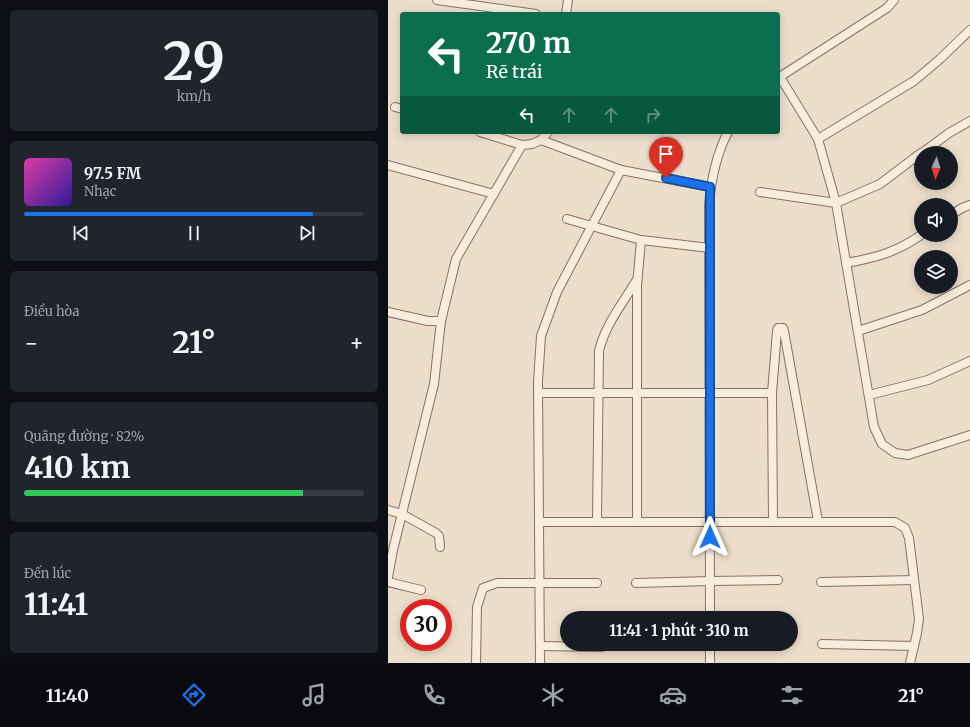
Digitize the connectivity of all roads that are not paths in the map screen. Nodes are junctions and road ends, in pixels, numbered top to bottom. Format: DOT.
graph roads {
  1 [pos="437,0"];
  2 [pos="568,0"];
  3 [pos="894,0"];
  4 [pos="522,12"];
  5 [pos="566,12"];
  6 [pos="970,30"];
  7 [pos="780,76"];
  8 [pos="780,79"];
  9 [pos="970,122"];
  10 [pos="486,134"];
  11 [pos="546,134"];
  12 [pos="727,134"];
  13 [pos="818,139"];
  14 [pos="541,140"];
  15 [pos="522,145"];
  16 [pos="931,146"];
  17 [pos="914,158"];
  18 [pos="388,165"];
  19 [pos="621,170"];
  20 [pos="710,187"];
  21 [pos="760,192"];
  22 [pos="494,194"];
  23 [pos="836,203"];
  24 [pos="970,204"];
  25 [pos="958,211"];
  26 [pos="567,219"];
  27 [pos="592,226"];
  28 [pos="641,240"];
  29 [pos="914,240"];
  30 [pos="710,248"];
  31 [pos="846,263"];
  32 [pos="638,279"];
  33 [pos="970,285"];
  34 [pos="388,312"];
  35 [pos="441,321"];
  36 [pos="858,331"];
  37 [pos="970,361"];
  38 [pos="598,392"];
  39 [pos="637,392"];
  40 [pos="710,392"];
  41 [pos="538,393"];
  42 [pos="772,393"];
  43 [pos="869,395"];
  44 [pos="970,434"];
  45 [pos="388,510"];
  46 [pos="402,514"];
  47 [pos="539,522"];
  48 [pos="597,522"];
  49 [pos="637,522"];
  50 [pos="710,522"];
  51 [pos="772,522"];
  52 [pos="818,522"];
  53 [pos="440,547"];
  54 [pos="391,549"];
  55 [pos="388,577"];
  56 [pos="710,580"];
  57 [pos="778,580"];
  58 [pos="914,580"];
  59 [pos="388,582"];
  60 [pos="822,582"];
  61 [pos="539,583"];
  62 [pos="597,583"];
  63 [pos="636,583"];
  64 [pos="421,590"];
  65 [pos="710,611"];
  66 [pos="822,644"];
  67 [pos="540,646"];
  68 [pos="560,646"];
  69 [pos="914,646"];
  70 [pos="710,651"];
  71 [pos="476,663"];
  72 [pos="540,663"];
  73 [pos="710,663"];
  74 [pos="910,663"];
  1 -- 4 [label="street"];
  2 -- 5 [label="street"];
  3 -- 7 [label="street"];
  6 -- 13 [label="street"];
  8 -- 13 [label="street"];
  9 -- 16 [label="street"];
  10 -- 15 [label="street"];
  11 -- 14 [label="street"];
  12 -- 20 [label="street"];
  13 -- 23 [label="street"];
  14 -- 15 [label="street"];
  14 -- 19 [label="street"];
  15 -- 22 [label="street"];
  17 -- 23 [label="street"];
  18 -- 22 [label="street"];
  19 -- 20 [label="street"];
  19 -- 27 [label="street"];
  20 -- 30 [label="street"];
  21 -- 23 [label="street"];
  22 -- 35 [label="street"];
  23 -- 31 [label="street"];
  24 -- 25 [label="street"];
  26 -- 27 [label="street"];
  27 -- 28 [label="street"];
  27 -- 41 [label="street"];
  28 -- 30 [label="street"];
  28 -- 32 [label="street"];
  29 -- 31 [label="street"];
  30 -- 40 [label="street"];
  31 -- 36 [label="street"];
  32 -- 38 [label="street"];
  32 -- 39 [label="street"];
  33 -- 36 [label="street"];
  34 -- 35 [label="street"];
  35 -- 46 [label="street"];
  36 -- 43 [label="street"];
  37 -- 43 [label="street"];
  38 -- 39 [label="street"];
  38 -- 41 [label="street"];
  38 -- 48 [label="street"];
  39 -- 40 [label="street"];
  39 -- 49 [label="street"];
  40 -- 42 [label="street"];
  40 -- 50 [label="street"];
  41 -- 47 [label="street"];
  42 -- 51 [label="street"];
  42 -- 52 [label="street"];
  43 -- 44 [label="street"];
  45 -- 46 [label="street"];
  46 -- 53 [label="street"];
  46 -- 54 [label="street"];
  47 -- 48 [label="street"];
  47 -- 61 [label="street"];
  48 -- 49 [label="street"];
  49 -- 50 [label="street"];
  50 -- 51 [label="street"];
  50 -- 56 [label="street"];
  51 -- 52 [label="street"];
  52 -- 58 [label="street"];
  54 -- 55 [label="street"];
  56 -- 57 [label="street"];
  56 -- 63 [label="street"];
  56 -- 65 [label="street"];
  58 -- 60 [label="street"];
  58 -- 69 [label="street"];
  59 -- 64 [label="street"];
  61 -- 62 [label="street"];
  61 -- 67 [label="street"];
  61 -- 71 [label="street"];
  66 -- 69 [label="street"];
  67 -- 68 [label="street"];
  67 -- 72 [label="street"];
  69 -- 74 [label="street"];
  70 -- 73 [label="street"];
}
